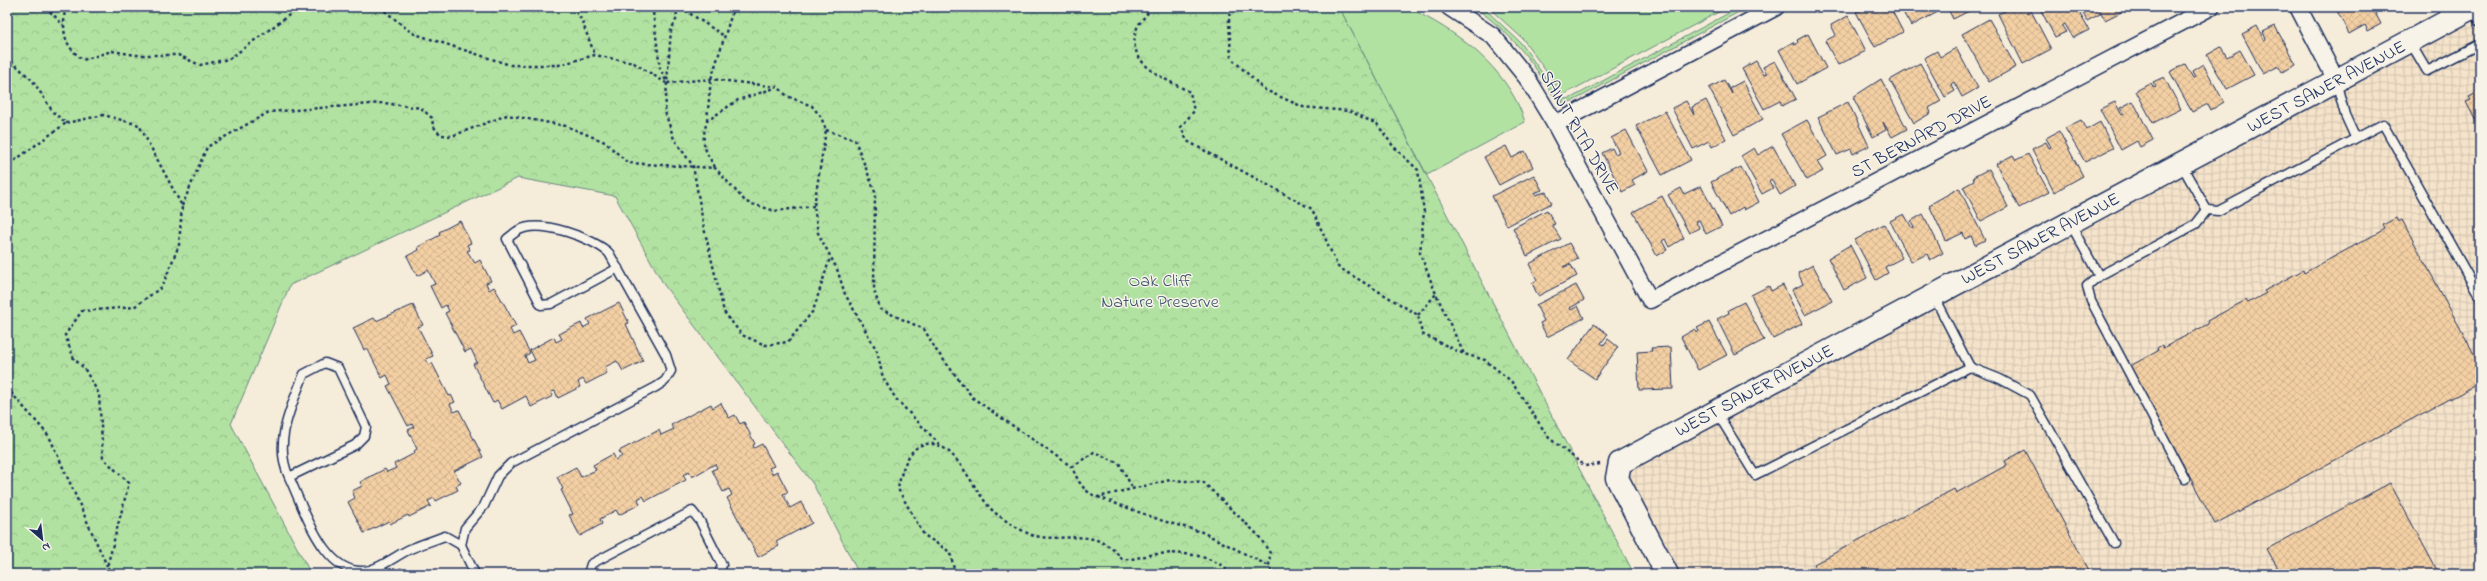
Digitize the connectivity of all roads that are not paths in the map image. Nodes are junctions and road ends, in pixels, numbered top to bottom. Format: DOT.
graph roads {
  1 [pos="1449,7"];
  2 [pos="1776,7"];
  3 [pos="2211,7"];
  4 [pos="2298,7"];
  5 [pos="2476,12"];
  6 [pos="2410,41"];
  7 [pos="2480,44"];
  8 [pos="2336,80"];
  9 [pos="1555,124"];
  10 [pos="2355,137"];
  11 [pos="2181,163"];
  12 [pos="2207,210"];
  13 [pos="2070,222"];
  14 [pos="618,268"];
  15 [pos="2099,276"];
  16 [pos="1933,295"];
  17 [pos="2480,296"];
  18 [pos="1650,300"];
  19 [pos="1970,367"];
  20 [pos="1715,410"];
  21 [pos="289,477"];
  22 [pos="2185,479"];
  23 [pos="2114,542"];
  24 [pos="461,545"];
  25 [pos="475,574"];
  26 [pos="588,574"];
  27 [pos="719,574"];
  28 [pos="1667,574"];
  1 -- 9 [label="street, SAINT RITA DRIVE"];
  2 -- 9 [label="street"];
  3 -- 18 [label="street, ST BERNARD DRIVE"];
  4 -- 8 [label="street"];
  5 -- 6 [label="street, WEST SANER AVENUE"];
  6 -- 7 [label="lane"];
  6 -- 8 [label="street, WEST SANER AVENUE"];
  8 -- 10 [label="lane"];
  8 -- 11 [label="street, WEST SANER AVENUE"];
  9 -- 18 [label="street, SAINT RITA DRIVE"];
  10 -- 12 [label="lane"];
  10 -- 17 [label="lane"];
  11 -- 12 [label="lane"];
  11 -- 13 [label="street, WEST SANER AVENUE"];
  12 -- 15 [label="lane"];
  13 -- 15 [label="lane"];
  13 -- 16 [label="street, WEST SANER AVENUE"];
  14 -- 14 [label="lane"];
  14 -- 24 [label="lane"];
  15 -- 22 [label="lane"];
  16 -- 19 [label="lane"];
  16 -- 20 [label="street, WEST SANER AVENUE"];
  19 -- 20 [label="lane"];
  19 -- 23 [label="lane"];
  20 -- 28 [label="street, WEST SANER AVENUE"];
  21 -- 21 [label="lane"];
  21 -- 24 [label="lane"];
  24 -- 25 [label="lane"];
  26 -- 27 [label="lane"];
}
